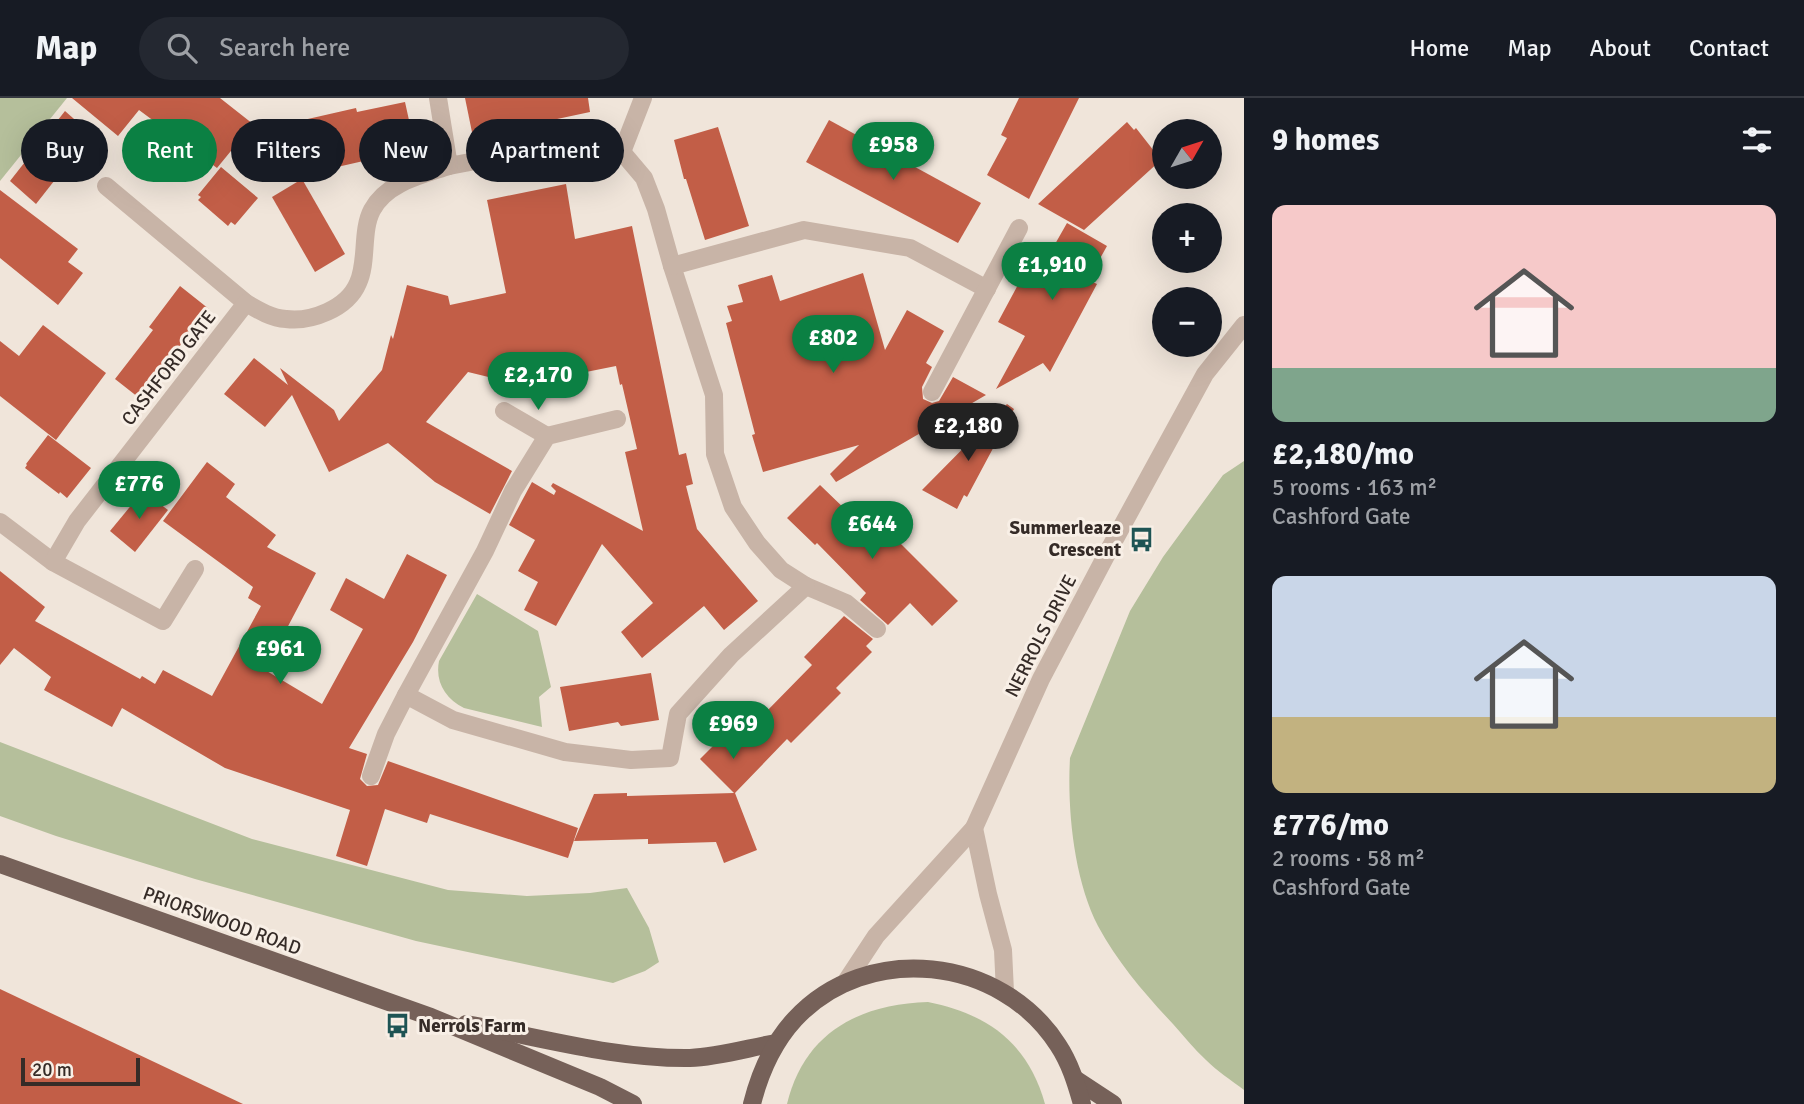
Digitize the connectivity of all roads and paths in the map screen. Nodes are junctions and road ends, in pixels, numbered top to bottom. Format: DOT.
graph roads {
  1 [pos="438,98"];
  2 [pos="643,98"];
  3 [pos="441,119"];
  4 [pos="624,147"];
  5 [pos="624,154"];
  6 [pos="405,182"];
  7 [pos="106,186"];
  8 [pos="1019,228"];
  9 [pos="672,266"];
  10 [pos="987,289"];
  11 [pos="246,303"];
  12 [pos="1244,325"];
  13 [pos="932,392"];
  14 [pos="504,411"];
  15 [pos="617,419"];
  16 [pos="547,436"];
  17 [pos="0,522"];
  18 [pos="53,562"];
  19 [pos="194,569"];
  20 [pos="806,586"];
  21 [pos="877,629"];
  22 [pos="406,695"];
  23 [pos="371,776"];
  24 [pos="974,828"];
  25 [pos="0,864"];
  26 [pos="845,983"];
  27 [pos="1005,992"];
  28 [pos="431,1017"];
  29 [pos="776,1043"];
  30 [pos="1075,1079"];
  31 [pos="633,1104"];
  32 [pos="752,1104"];
  33 [pos="1082,1104"];
  34 [pos="1113,1104"];
  1 -- 3 [label="street"];
  2 -- 4 [label="street"];
  5 -- 9 [label="street"];
  6 -- 11 [label="street, CASHFORD GATE"];
  7 -- 11 [label="street, CASHFORD GATE"];
  8 -- 10 [label="street"];
  9 -- 10 [label="street"];
  9 -- 20 [label="street"];
  10 -- 13 [label="street"];
  11 -- 18 [label="street, CASHFORD GATE"];
  12 -- 24 [label="street, NERROLS DRIVE"];
  14 -- 16 [label="street"];
  15 -- 16 [label="street"];
  16 -- 22 [label="street"];
  17 -- 18 [label="street"];
  18 -- 19 [label="street"];
  20 -- 21 [label="street"];
  20 -- 22 [label="street"];
  22 -- 23 [label="street"];
  24 -- 26 [label="street, NERROLS DRIVE"];
  24 -- 27 [label="street"];
  25 -- 28 [label="main road, PRIORSWOOD ROAD"];
  26 -- 27 [label="main road"];
  26 -- 29 [label="main road"];
  27 -- 30 [label="main road"];
  28 -- 29 [label="main road, PRIORSWOOD ROAD"];
  28 -- 31 [label="main road, PRIORSWOOD ROAD"];
  29 -- 32 [label="main road"];
  30 -- 33 [label="main road"];
  30 -- 34 [label="main road"];
}
